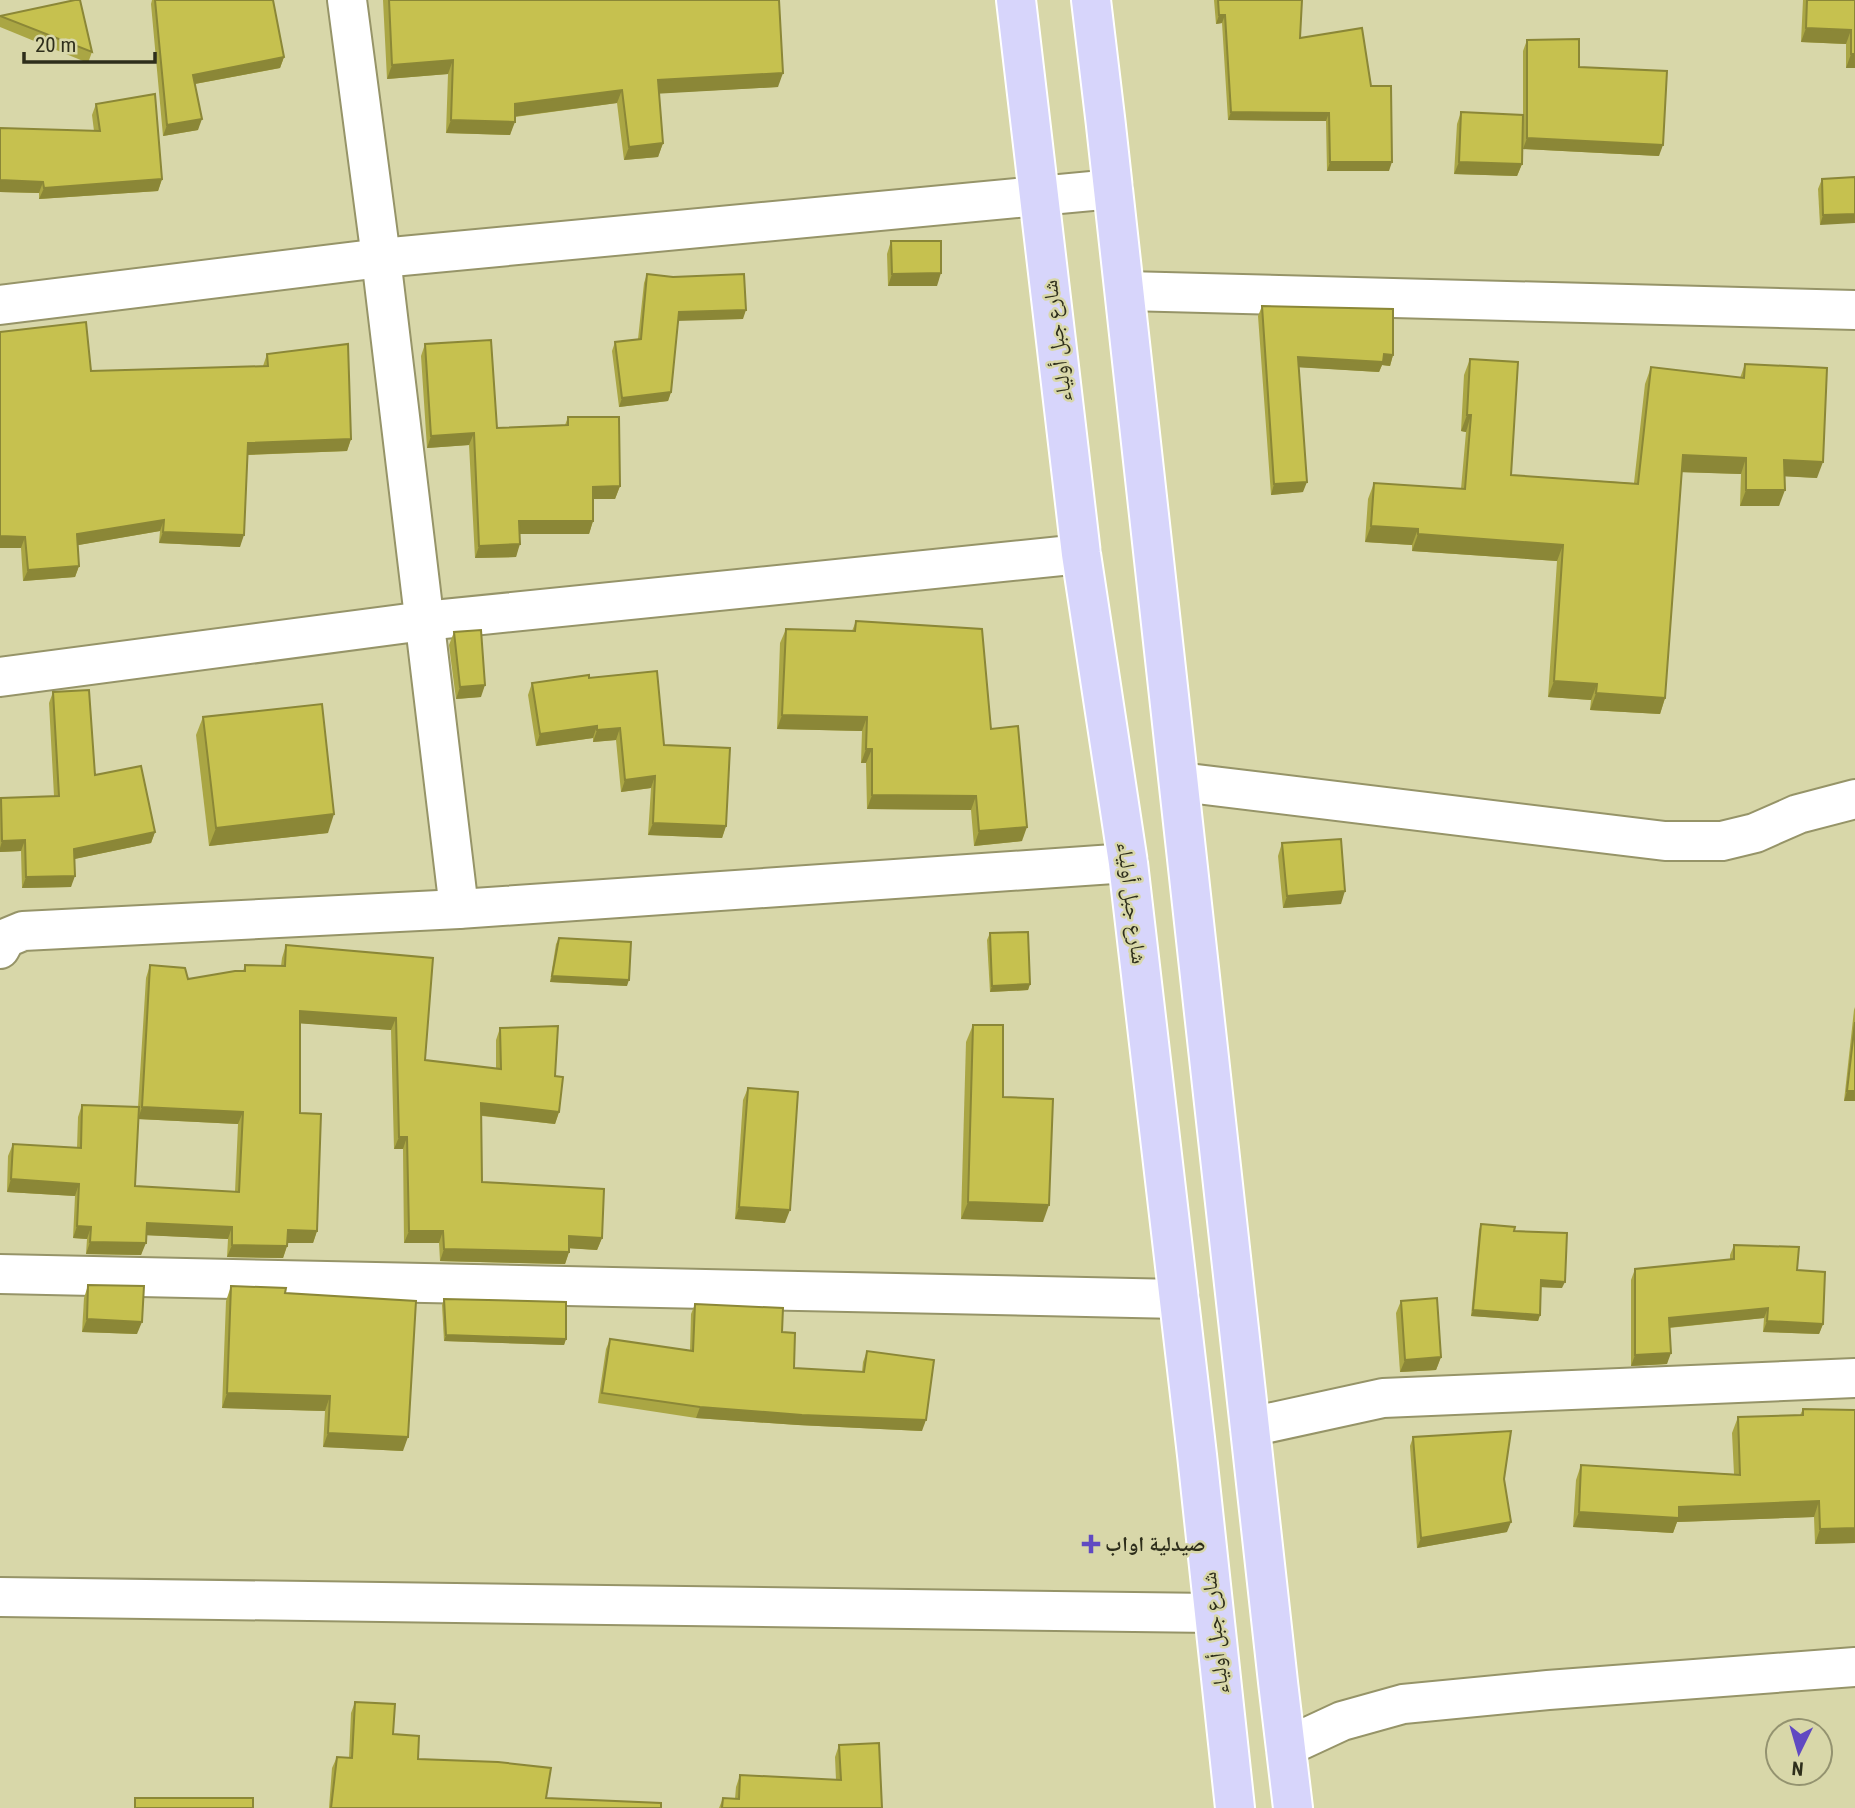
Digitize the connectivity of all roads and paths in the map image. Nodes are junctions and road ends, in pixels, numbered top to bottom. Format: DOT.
graph roads {
  1 [pos="347,0"];
  2 [pos="1016,0"];
  3 [pos="1091,0"];
  4 [pos="1113,189"];
  5 [pos="1040,196"];
  6 [pos="381,258"];
  7 [pos="1126,291"];
  8 [pos="0,305"];
  9 [pos="1855,310"];
  10 [pos="1082,554"];
  11 [pos="424,621"];
  12 [pos="0,677"];
  13 [pos="1180,782"];
  14 [pos="1855,799"];
  15 [pos="1128,863"];
  16 [pos="459,909"];
  17 [pos="0,949"];
  18 [pos="0,1273"];
  19 [pos="1179,1298"];
  20 [pos="1855,1378"];
  21 [pos="1250,1427"];
  22 [pos="0,1597"];
  23 [pos="1213,1613"];
  24 [pos="1855,1667"];
  25 [pos="1286,1747"];
  26 [pos="1235,1808"];
  27 [pos="1293,1808"];
  1 -- 6 [label="street"];
  2 -- 5 [label="main road, شارع جبل أولياء"];
  3 -- 4 [label="main road"];
  4 -- 5 [label="street"];
  4 -- 7 [label="main road"];
  5 -- 6 [label="street"];
  5 -- 10 [label="main road, شارع جبل أولياء"];
  6 -- 8 [label="street"];
  6 -- 11 [label="street"];
  7 -- 9 [label="street"];
  7 -- 13 [label="main road"];
  10 -- 11 [label="street"];
  10 -- 15 [label="main road, شارع جبل أولياء"];
  11 -- 12 [label="street"];
  11 -- 16 [label="street"];
  13 -- 14 [label="street"];
  13 -- 21 [label="main road"];
  15 -- 16 [label="street"];
  15 -- 19 [label="main road, شارع جبل أولياء"];
  16 -- 17 [label="street"];
  18 -- 19 [label="street"];
  19 -- 23 [label="main road, شارع جبل أولياء"];
  20 -- 21 [label="street"];
  21 -- 25 [label="main road"];
  22 -- 23 [label="street"];
  23 -- 26 [label="main road, شارع جبل أولياء"];
  24 -- 25 [label="street"];
  25 -- 27 [label="main road"];
}
